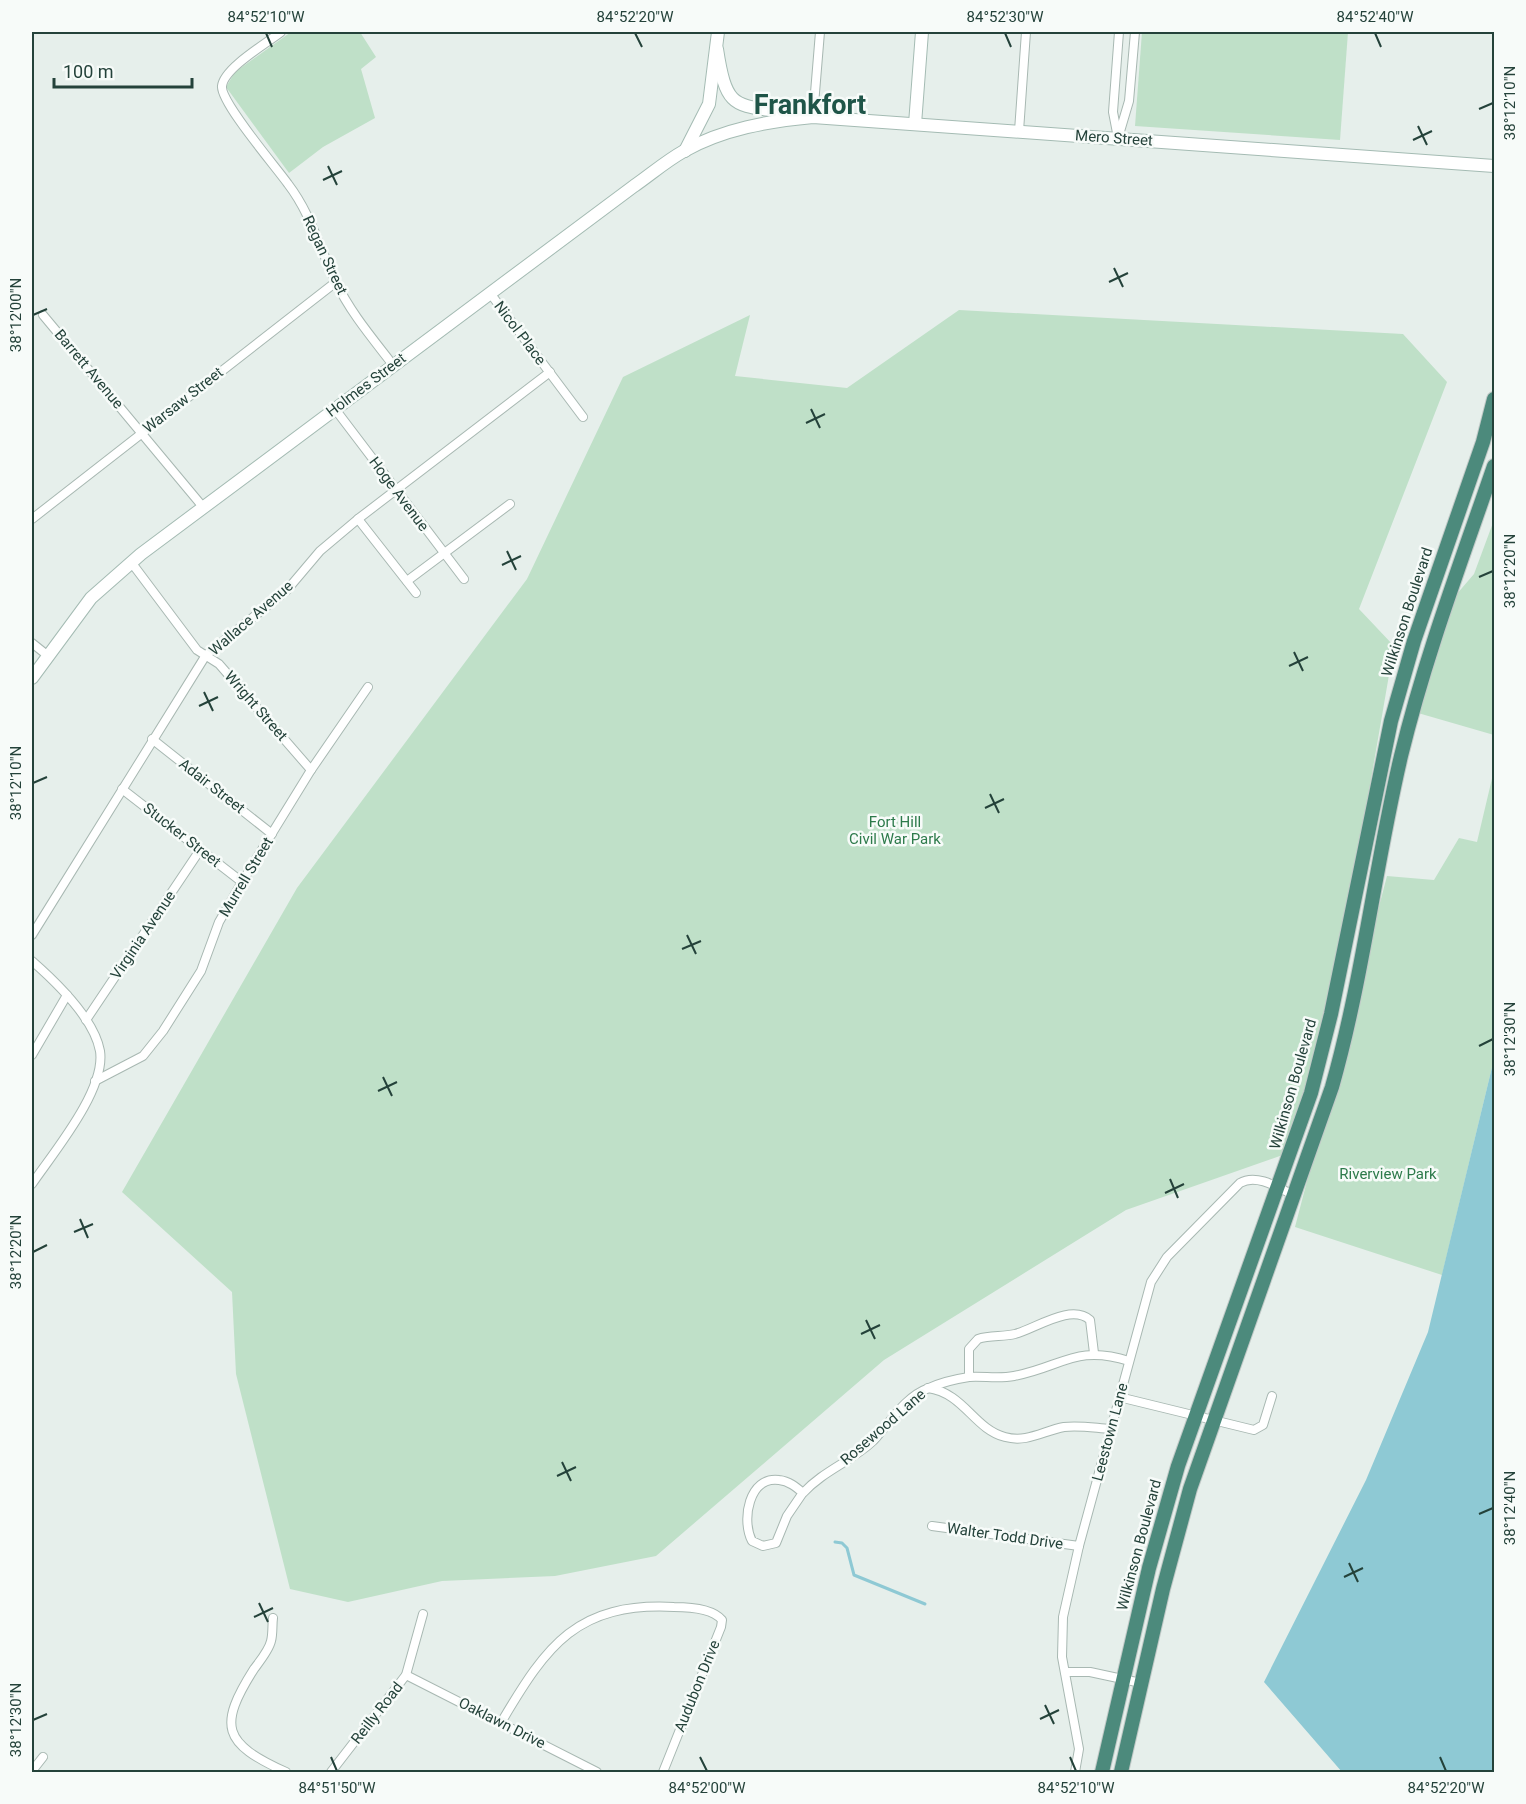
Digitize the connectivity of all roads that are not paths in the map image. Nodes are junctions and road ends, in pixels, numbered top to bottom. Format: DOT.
graph roads {
  1 [pos="281,32"];
  2 [pos="718,32"];
  3 [pos="820,32"];
  4 [pos="922,32"];
  5 [pos="1026,32"];
  6 [pos="1119,32"];
  7 [pos="1135,32"];
  8 [pos="717,49"];
  9 [pos="813,117"];
  10 [pos="915,124"];
  11 [pos="734,131"];
  12 [pos="1019,131"];
  13 [pos="1118,138"];
  14 [pos="685,151"];
  15 [pos="1494,166"];
  16 [pos="336,282"];
  17 [pos="490,293"];
  18 [pos="43,315"];
  19 [pos="393,365"];
  20 [pos="550,372"];
  21 [pos="1494,399"];
  22 [pos="335,409"];
  23 [pos="583,417"];
  24 [pos="141,432"];
  25 [pos="1494,466"];
  26 [pos="396,490"];
  27 [pos="510,504"];
  28 [pos="203,507"];
  29 [pos="32,519"];
  30 [pos="358,519"];
  31 [pos="444,554"];
  32 [pos="131,562"];
  33 [pos="464,579"];
  34 [pos="407,581"];
  35 [pos="416,593"];
  36 [pos="32,643"];
  37 [pos="47,655"];
  38 [pos="206,655"];
  39 [pos="32,678"];
  40 [pos="368,687"];
  41 [pos="152,739"];
  42 [pos="310,770"];
  43 [pos="122,789"];
  44 [pos="272,834"];
  45 [pos="200,850"];
  46 [pos="242,882"];
  47 [pos="32,935"];
  48 [pos="32,961"];
  49 [pos="67,995"];
  50 [pos="86,1020"];
  51 [pos="32,1055"];
  52 [pos="95,1081"];
  53 [pos="32,1184"];
  54 [pos="1278,1188"];
  55 [pos="1295,1196"];
  56 [pos="1094,1353"];
  57 [pos="1129,1361"];
  58 [pos="969,1377"];
  59 [pos="952,1382"];
  60 [pos="928,1388"];
  61 [pos="948,1395"];
  62 [pos="1119,1396"];
  63 [pos="1272,1396"];
  64 [pos="1194,1417"];
  65 [pos="1213,1421"];
  66 [pos="1110,1429"];
  67 [pos="803,1493"];
  68 [pos="932,1526"];
  69 [pos="1079,1546"];
  70 [pos="423,1614"];
  71 [pos="273,1618"];
  72 [pos="1065,1672"];
  73 [pos="406,1675"];
  74 [pos="1123,1679"];
  75 [pos="1141,1683"];
  76 [pos="502,1722"];
  77 [pos="43,1757"];
  78 [pos="32,1772"];
  79 [pos="286,1773"];
  80 [pos="331,1773"];
  81 [pos="597,1773"];
  82 [pos="663,1773"];
  83 [pos="1075,1773"];
  84 [pos="1102,1773"];
  85 [pos="1121,1773"];
  1 -- 16 [label="street, Regan Street"];
  2 -- 8 [label="main road"];
  3 -- 9 [label="street"];
  4 -- 10 [label="main road"];
  5 -- 12 [label="street"];
  6 -- 13 [label="street"];
  7 -- 13 [label="street"];
  8 -- 9 [label="main road"];
  8 -- 14 [label="main road"];
  9 -- 10 [label="main road, Mero Street"];
  9 -- 11 [label="main road, Mero Street"];
  10 -- 12 [label="main road, Mero Street"];
  11 -- 14 [label="main road, Holmes Street"];
  12 -- 13 [label="main road, Mero Street"];
  13 -- 15 [label="main road, Mero Street"];
  14 -- 17 [label="main road, Holmes Street"];
  16 -- 19 [label="street, Regan Street"];
  16 -- 24 [label="street, Warsaw Street"];
  17 -- 19 [label="main road, Holmes Street"];
  17 -- 20 [label="street, Nicol Place"];
  18 -- 24 [label="street, Barrett Avenue"];
  19 -- 22 [label="main road, Holmes Street"];
  20 -- 23 [label="street, Nicol Place"];
  20 -- 26 [label="street, Wallace Avenue"];
  21 -- 54 [label="highway, Wilkinson Boulevard"];
  22 -- 26 [label="street, Hoge Avenue"];
  22 -- 28 [label="main road, Holmes Street"];
  24 -- 28 [label="street, Barrett Avenue"];
  24 -- 29 [label="street, Warsaw Street"];
  25 -- 55 [label="highway"];
  26 -- 30 [label="street, Wallace Avenue"];
  26 -- 31 [label="street, Hoge Avenue"];
  27 -- 31 [label="street"];
  28 -- 32 [label="main road, Holmes Street"];
  30 -- 34 [label="street"];
  30 -- 38 [label="street, Wallace Avenue"];
  31 -- 33 [label="street, Hoge Avenue"];
  31 -- 34 [label="street"];
  32 -- 37 [label="main road, Holmes Street"];
  32 -- 38 [label="street, Wright Street"];
  34 -- 35 [label="street"];
  36 -- 37 [label="street"];
  37 -- 39 [label="main road, Holmes Street"];
  38 -- 41 [label="street, Wallace Avenue"];
  38 -- 42 [label="street, Wright Street"];
  40 -- 42 [label="street, Murrell Street"];
  41 -- 43 [label="street, Wallace Avenue"];
  41 -- 44 [label="street, Adair Street"];
  42 -- 44 [label="street, Murrell Street"];
  43 -- 45 [label="street, Stucker Street"];
  43 -- 47 [label="street, Wallace Avenue"];
  44 -- 46 [label="street, Murrell Street"];
  45 -- 46 [label="street, Stucker Street"];
  45 -- 50 [label="street, Virginia Avenue"];
  46 -- 52 [label="street, Murrell Street"];
  48 -- 49 [label="street"];
  49 -- 50 [label="street"];
  49 -- 51 [label="street"];
  50 -- 52 [label="street"];
  52 -- 53 [label="street"];
  54 -- 55 [label="street, Leestown Lane"];
  54 -- 57 [label="street, Leestown Lane"];
  54 -- 64 [label="highway, Wilkinson Boulevard"];
  55 -- 65 [label="highway"];
  56 -- 57 [label="street, Rosewood Lane"];
  56 -- 58 [label="street, Rosewood Lane"];
  56 -- 58 [label="street"];
  57 -- 62 [label="street, Leestown Lane"];
  58 -- 59 [label="street, Rosewood Lane"];
  59 -- 60 [label="street, Rosewood Lane"];
  59 -- 61 [label="street"];
  60 -- 61 [label="street"];
  60 -- 67 [label="street, Rosewood Lane"];
  61 -- 66 [label="street"];
  62 -- 64 [label="street"];
  62 -- 66 [label="street, Leestown Lane"];
  63 -- 65 [label="street"];
  64 -- 65 [label="street"];
  64 -- 74 [label="highway, Wilkinson Boulevard"];
  65 -- 75 [label="highway"];
  66 -- 69 [label="street, Leestown Lane"];
  67 -- 67 [label="street, Rosewood Lane"];
  68 -- 69 [label="street, Walter Todd Drive"];
  69 -- 72 [label="street, Leestown Lane"];
  70 -- 73 [label="street, Reilly Road"];
  71 -- 79 [label="street"];
  72 -- 74 [label="street"];
  72 -- 83 [label="street, Leestown Lane"];
  73 -- 76 [label="street, Oaklawn Drive"];
  73 -- 80 [label="street, Reilly Road"];
  74 -- 75 [label="street"];
  74 -- 84 [label="highway, Wilkinson Boulevard"];
  75 -- 85 [label="highway"];
  76 -- 81 [label="street, Oaklawn Drive"];
  76 -- 82 [label="street, Audubon Drive"];
  77 -- 78 [label="street"];
}
